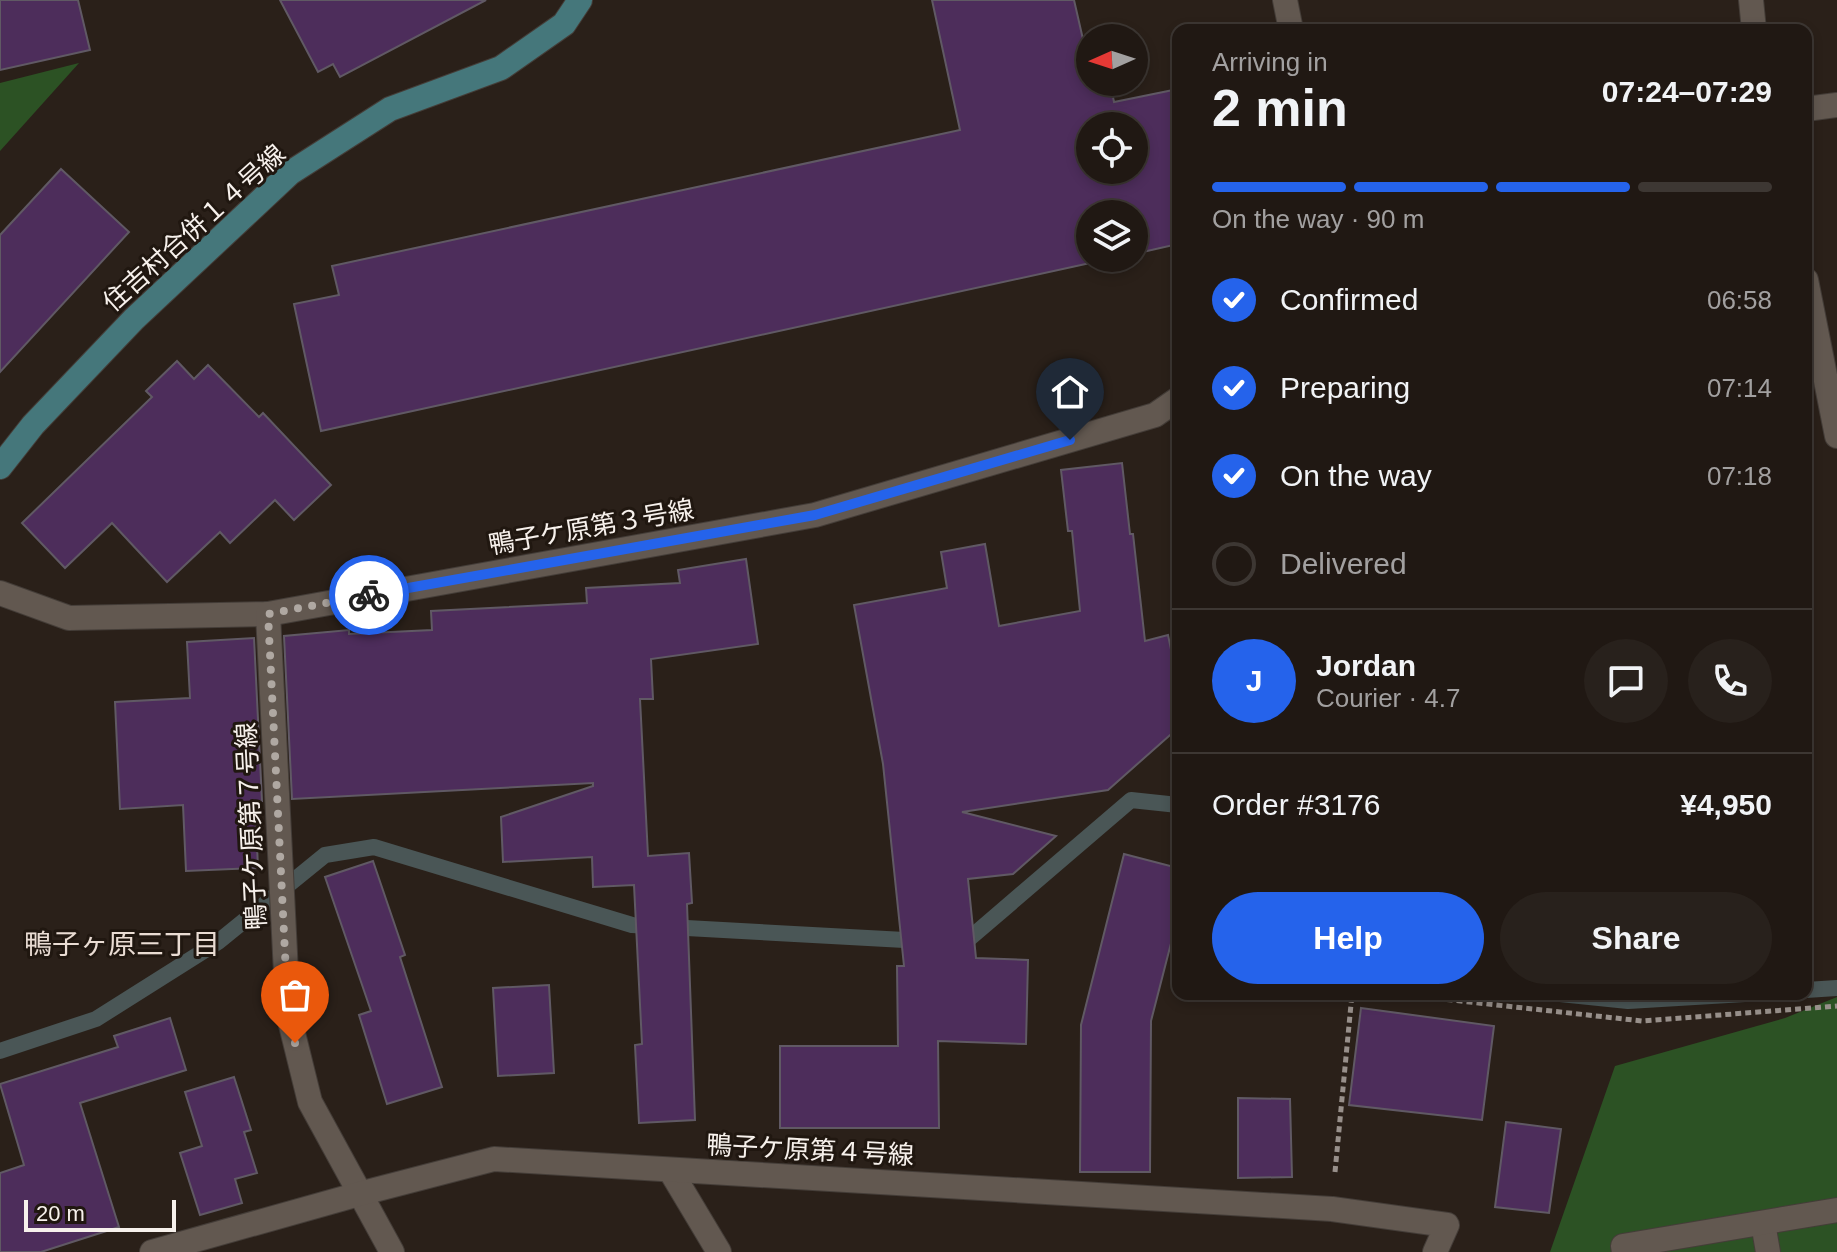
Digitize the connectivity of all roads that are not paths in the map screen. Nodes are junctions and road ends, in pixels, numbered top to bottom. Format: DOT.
graph roads {
  1 [pos="580,0"];
  2 [pos="1285,0"];
  3 [pos="1751,0"];
  4 [pos="1290,24"];
  5 [pos="1753,24"];
  6 [pos="1837,105"];
  7 [pos="1812,108"];
  8 [pos="1812,310"];
  9 [pos="1172,403"];
  10 [pos="1837,436"];
  11 [pos="0,467"];
  12 [pos="0,593"];
  13 [pos="268,614"];
  14 [pos="670,1170"];
  15 [pos="359,1194"];
  16 [pos="1837,1210"];
  17 [pos="1763,1223"];
  18 [pos="152,1252"];
  19 [pos="392,1252"];
  20 [pos="719,1252"];
  21 [pos="1435,1252"];
  22 [pos="1624,1252"];
  23 [pos="1768,1252"];
  1 -- 11 [label="street, 住吉村合併１４号線"];
  2 -- 4 [label="street"];
  3 -- 5 [label="street"];
  6 -- 7 [label="street"];
  8 -- 10 [label="street"];
  9 -- 13 [label="street, 鴨子ケ原第３号線"];
  12 -- 13 [label="street, 鴨子ケ原第３号線"];
  13 -- 15 [label="street, 鴨子ケ原第７号線"];
  14 -- 15 [label="street, 鴨子ケ原第４号線"];
  14 -- 20 [label="street"];
  14 -- 21 [label="street, 鴨子ケ原第４号線"];
  15 -- 18 [label="street, 鴨子ケ原第４号線"];
  15 -- 19 [label="street, 鴨子ケ原第７号線"];
  16 -- 17 [label="street"];
  17 -- 22 [label="street"];
  17 -- 23 [label="street"];
}
